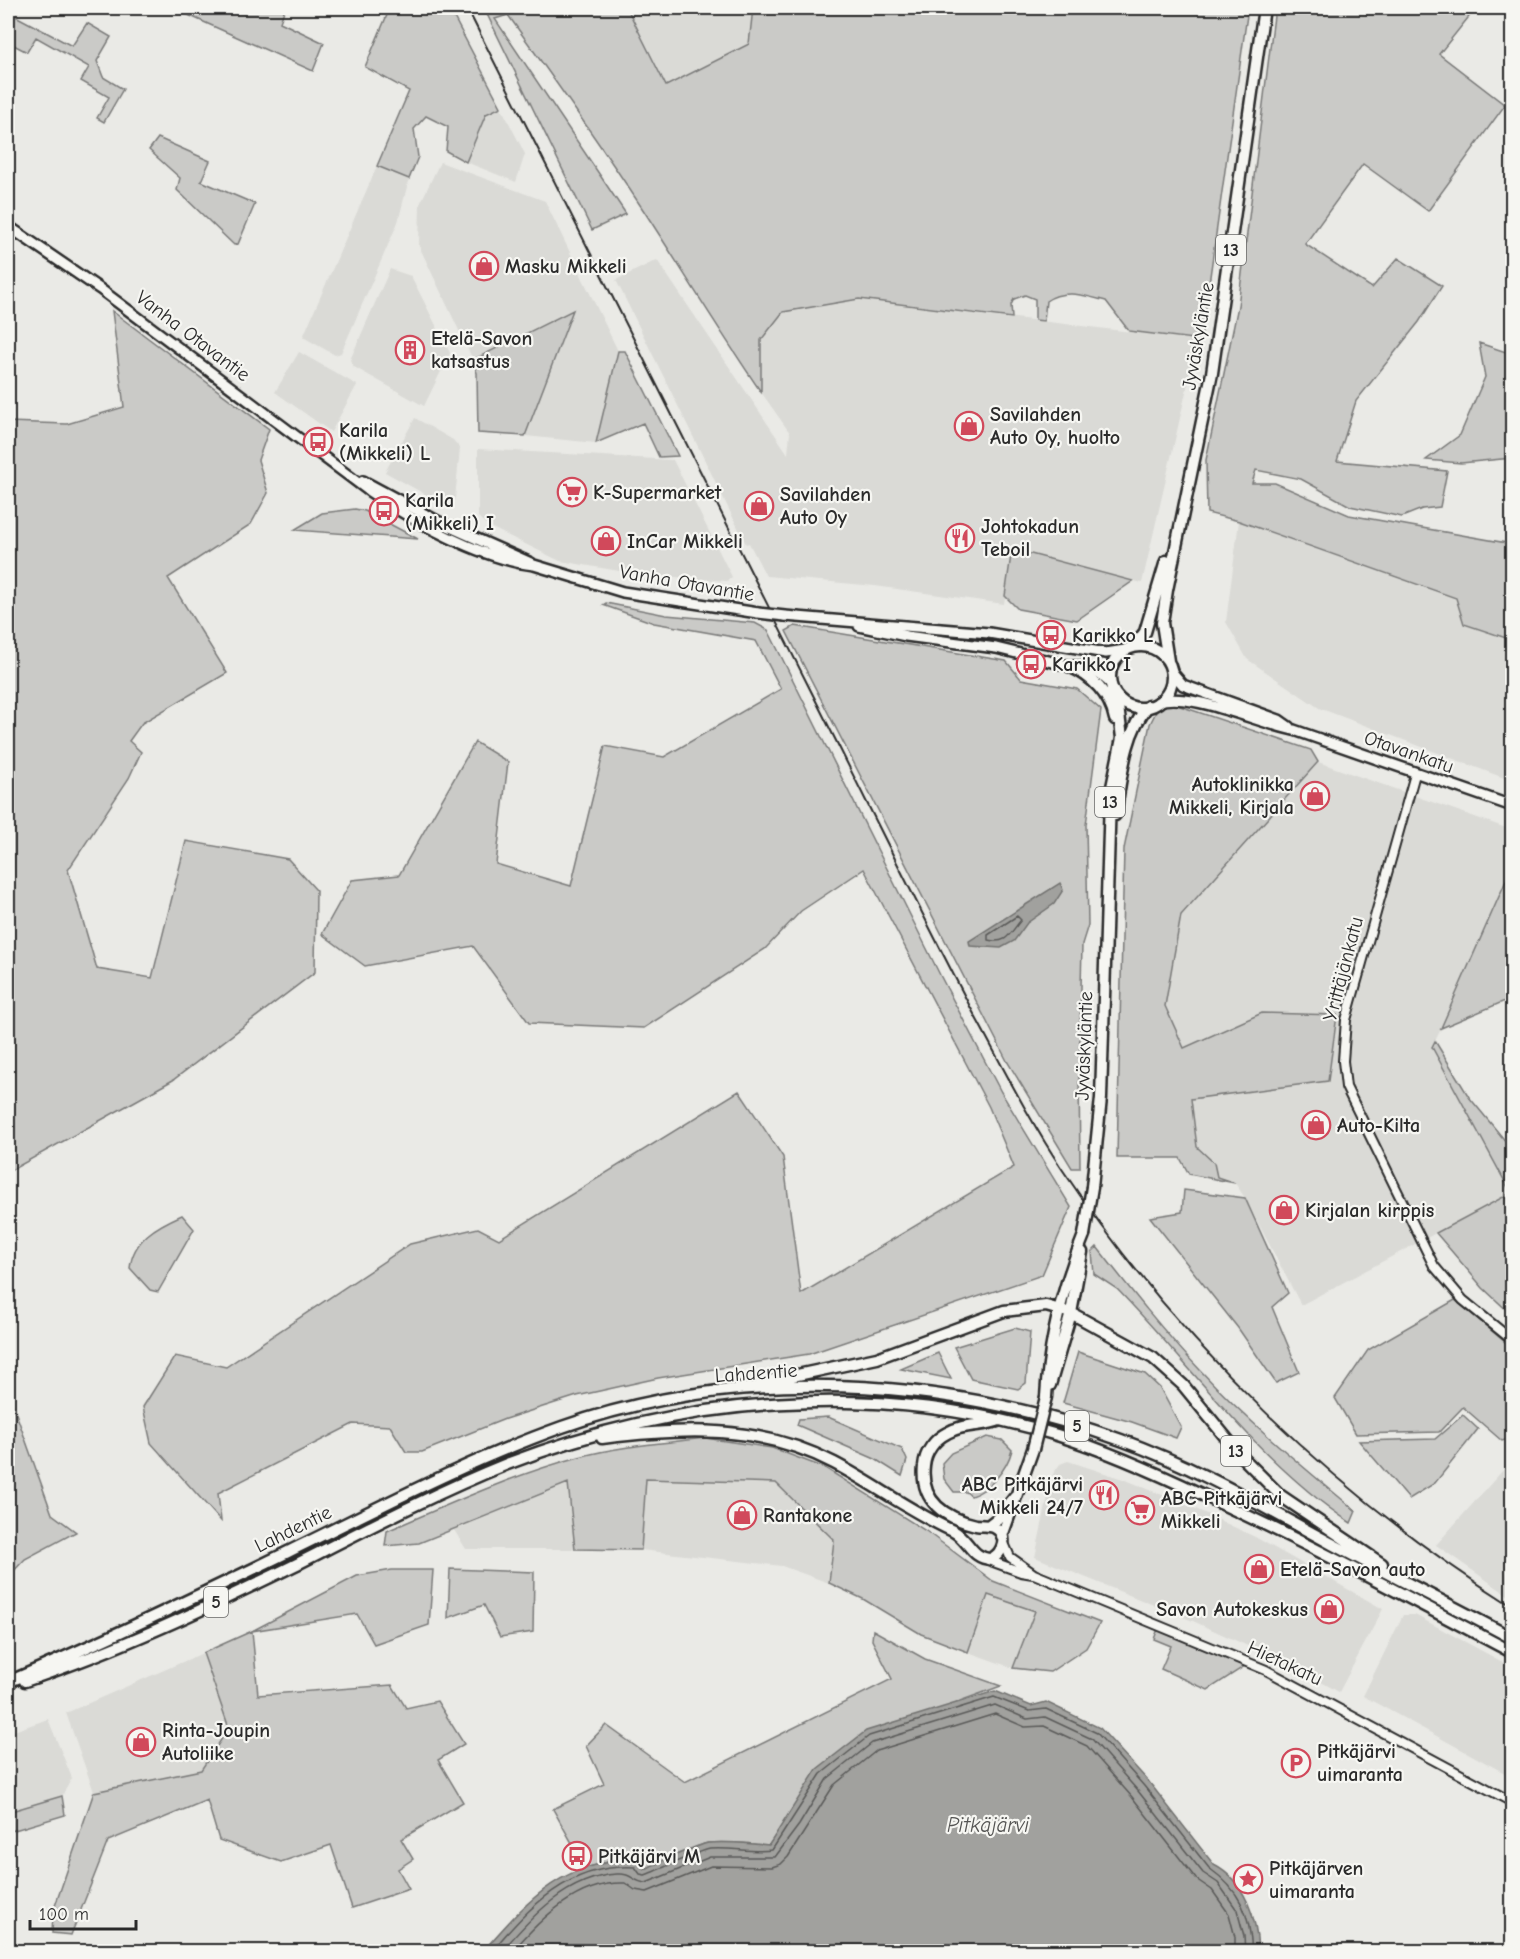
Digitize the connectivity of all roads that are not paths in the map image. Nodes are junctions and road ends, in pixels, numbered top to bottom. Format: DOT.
graph roads {
  1 [pos="1264,8"];
  2 [pos="8,226"];
  3 [pos="1186,492"];
  4 [pos="836,621"];
  5 [pos="1129,648"];
  6 [pos="1070,666"];
  7 [pos="1170,666"];
  8 [pos="1110,683"];
  9 [pos="1117,698"];
  10 [pos="1153,704"];
  11 [pos="1294,730"];
  12 [pos="1119,749"];
  13 [pos="1415,774"];
  14 [pos="1512,806"];
  15 [pos="1107,857"];
  16 [pos="1084,1235"];
  17 [pos="1060,1310"];
  18 [pos="1071,1313"];
  19 [pos="1512,1340"];
  20 [pos="713,1393"];
  21 [pos="1046,1397"];
  22 [pos="1001,1420"];
  23 [pos="568,1442"];
  24 [pos="1015,1497"];
  25 [pos="985,1526"];
  26 [pos="1003,1539"];
  27 [pos="973,1551"];
  28 [pos="983,1559"];
  29 [pos="1034,1574"];
  30 [pos="1410,1583"];
  31 [pos="1512,1638"];
  32 [pos="1512,1652"];
  33 [pos="8,1682"];
  34 [pos="8,1687"];
  35 [pos="1512,1802"];
  1 -- 3 [label="highway, Jyväskyläntie / 13"];
  2 -- 4 [label="main road, Vanha Otavantie, bridge"];
  3 -- 5 [label="highway, Jyväskyläntie / 13"];
  3 -- 7 [label="highway, Jyväskyläntie / 13"];
  4 -- 5 [label="main road, Vanha Otavantie"];
  4 -- 6 [label="main road, Vanha Otavantie"];
  5 -- 7 [label="highway"];
  5 -- 8 [label="highway, 13"];
  6 -- 8 [label="main road, Vanha Otavantie"];
  6 -- 12 [label="highway"];
  7 -- 10 [label="highway, 13"];
  7 -- 11 [label="main road, Otavankatu"];
  8 -- 9 [label="highway, 13"];
  9 -- 10 [label="highway"];
  9 -- 12 [label="highway, Jyväskyläntie / 13"];
  10 -- 11 [label="main road, Otavankatu"];
  10 -- 15 [label="highway, Jyväskyläntie / 13"];
  11 -- 13 [label="main road, Otavankatu"];
  12 -- 15 [label="highway, Jyväskyläntie / 13"];
  13 -- 14 [label="main road, Otavankatu"];
  13 -- 19 [label="street, Yrittäjänkatu"];
  15 -- 16 [label="highway, Jyväskyläntie / 13, bridge"];
  16 -- 17 [label="highway, Jyväskyläntie / 13"];
  16 -- 18 [label="highway, Jyväskyläntie / 13"];
  17 -- 18 [label="highway"];
  17 -- 20 [label="highway"];
  17 -- 21 [label="highway, Jyväskyläntie / 13"];
  18 -- 21 [label="highway, Jyväskyläntie / 13"];
  18 -- 30 [label="highway, 13"];
  20 -- 30 [label="highway, Lahdentie / 5"];
  20 -- 33 [label="highway, Lahdentie / 5"];
  21 -- 24 [label="highway, Jyväskyläntie / 13, bridge"];
  22 -- 23 [label="highway, Lahdentie / 5"];
  22 -- 25 [label="highway"];
  22 -- 32 [label="highway, Lahdentie / 5"];
  23 -- 27 [label="highway"];
  23 -- 34 [label="highway, Lahdentie / 5"];
  24 -- 25 [label="highway, Jyväskyläntie / 13"];
  24 -- 26 [label="highway, Jyväskyläntie / 13"];
  25 -- 26 [label="highway"];
  25 -- 27 [label="highway"];
  26 -- 28 [label="highway"];
  26 -- 29 [label="street, Hietakatu"];
  27 -- 28 [label="highway"];
  28 -- 29 [label="street, Hietakatu"];
  29 -- 35 [label="street, Hietakatu"];
  30 -- 31 [label="highway, Lahdentie / 5"];
}
